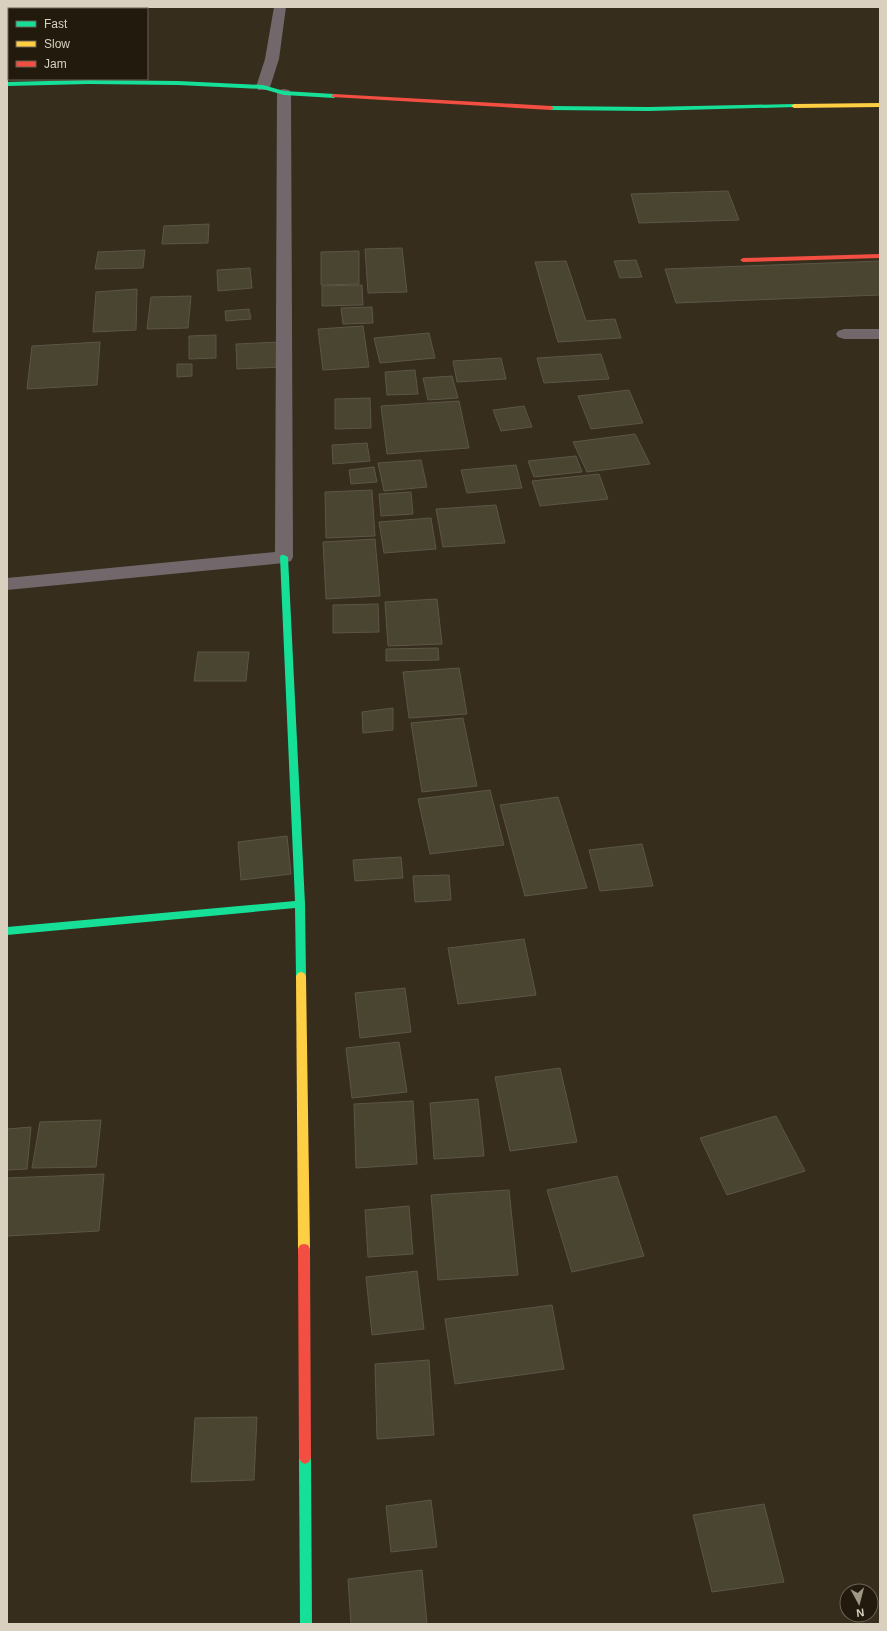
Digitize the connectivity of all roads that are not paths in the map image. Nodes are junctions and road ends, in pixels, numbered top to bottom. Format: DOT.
graph roads {
  1 [pos="280,7"];
  2 [pos="7,84"];
  3 [pos="263,87"];
  4 [pos="284,93"];
  5 [pos="880,105"];
  6 [pos="880,256"];
  7 [pos="743,260"];
  8 [pos="844,334"];
  9 [pos="880,334"];
  10 [pos="284,557"];
  11 [pos="7,584"];
  12 [pos="300,904"];
  13 [pos="7,931"];
  14 [pos="306,1624"];
  1 -- 3 [label="street"];
  2 -- 3 [label="street"];
  3 -- 4 [label="street"];
  4 -- 5 [label="street"];
  4 -- 10 [label="street"];
  6 -- 7 [label="street"];
  8 -- 9 [label="street"];
  10 -- 11 [label="street"];
  10 -- 12 [label="street"];
  12 -- 13 [label="street"];
  12 -- 14 [label="street"];
}
